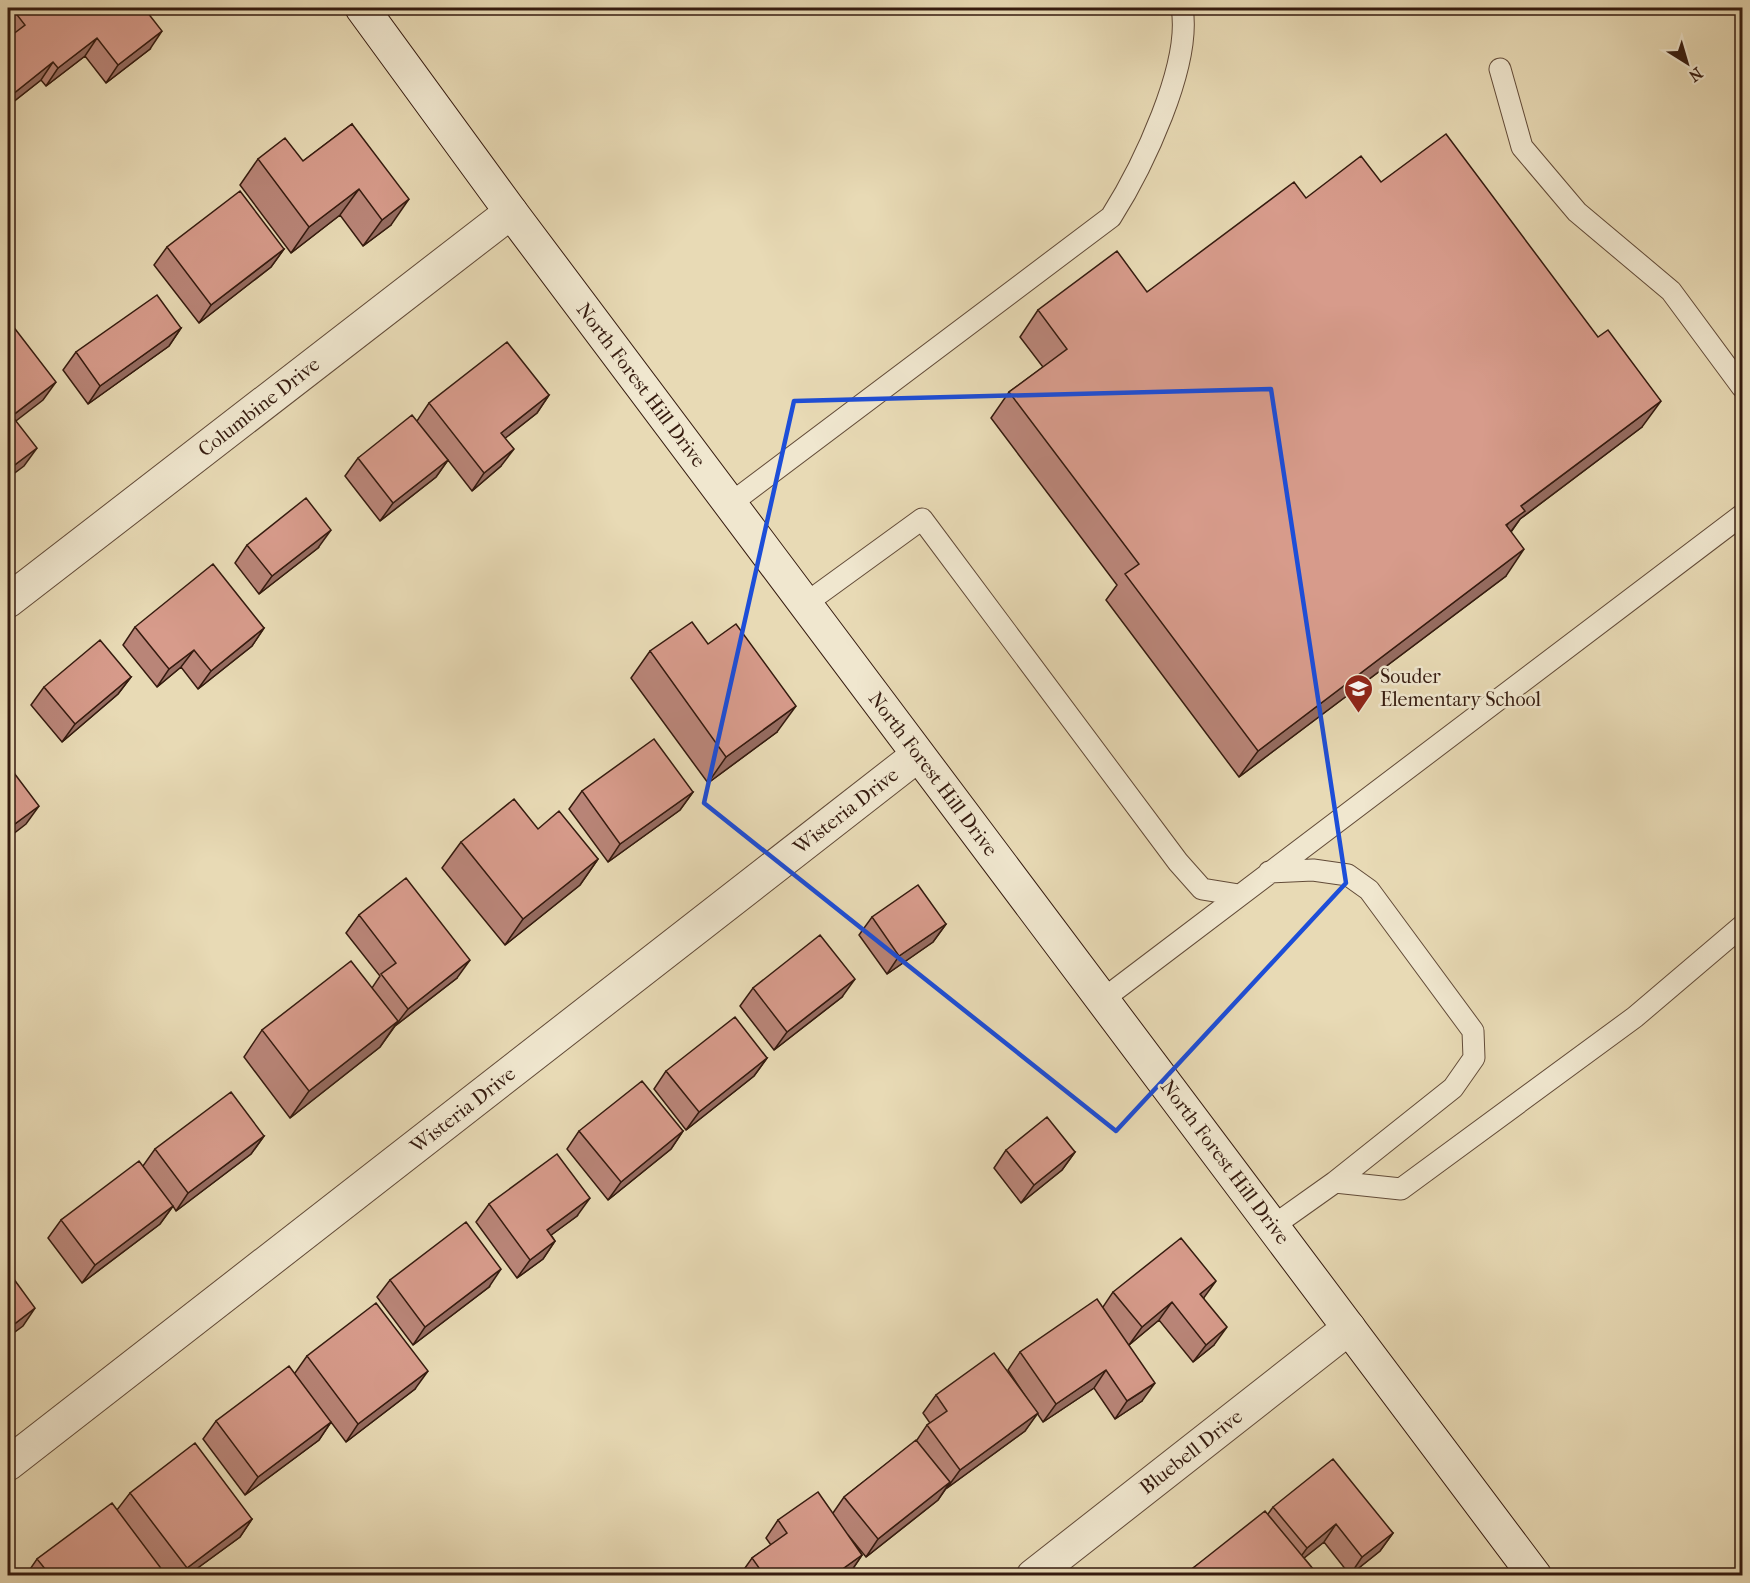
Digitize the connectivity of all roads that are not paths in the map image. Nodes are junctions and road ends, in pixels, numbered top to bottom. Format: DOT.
graph roads {
  1 [pos="362,8"];
  2 [pos="1182,8"];
  3 [pos="1500,69"];
  4 [pos="511,212"];
  5 [pos="1743,387"];
  6 [pos="730,504"];
  7 [pos="1743,515"];
  8 [pos="8,601"];
  9 [pos="806,604"];
  10 [pos="918,755"];
  11 [pos="1269,872"];
  12 [pos="1239,895"];
  13 [pos="1743,926"];
  14 [pos="1102,1000"];
  15 [pos="1335,1182"];
  16 [pos="1273,1226"];
  17 [pos="1349,1328"];
  18 [pos="8,1464"];
  19 [pos="1033,1575"];
  20 [pos="1535,1575"];
  1 -- 4 [label="street, North Forest Hill Drive"];
  2 -- 6 [label="lane"];
  3 -- 5 [label="lane"];
  4 -- 6 [label="street, North Forest Hill Drive"];
  4 -- 8 [label="street, Columbine Drive"];
  6 -- 9 [label="street, North Forest Hill Drive"];
  7 -- 11 [label="lane"];
  9 -- 10 [label="street, North Forest Hill Drive"];
  9 -- 12 [label="lane"];
  10 -- 14 [label="street, North Forest Hill Drive"];
  10 -- 18 [label="street, Wisteria Drive"];
  11 -- 12 [label="lane"];
  11 -- 15 [label="lane"];
  12 -- 14 [label="lane"];
  13 -- 15 [label="lane"];
  14 -- 16 [label="street, North Forest Hill Drive"];
  15 -- 16 [label="lane"];
  16 -- 17 [label="street, North Forest Hill Drive"];
  17 -- 19 [label="street, Bluebell Drive"];
  17 -- 20 [label="street, North Forest Hill Drive"];
}
